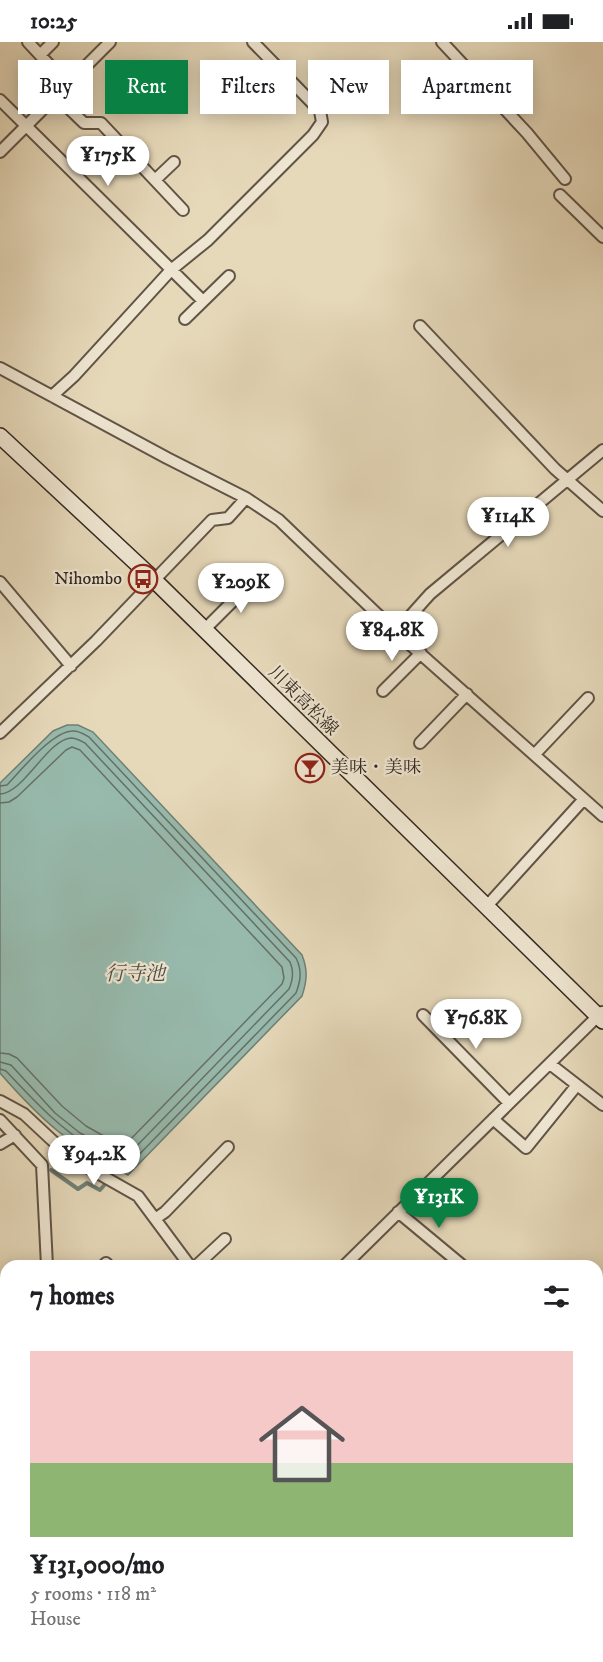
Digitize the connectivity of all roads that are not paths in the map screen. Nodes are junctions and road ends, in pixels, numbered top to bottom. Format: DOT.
graph roads {
  1 [pos="28,42"];
  2 [pos="53,42"];
  3 [pos="110,42"];
  4 [pos="253,42"];
  5 [pos="442,42"];
  6 [pos="40,55"];
  7 [pos="45,60"];
  8 [pos="92,60"];
  9 [pos="0,100"];
  10 [pos="37,114"];
  11 [pos="75,114"];
  12 [pos="26,125"];
  13 [pos="0,152"];
  14 [pos="174,162"];
  15 [pos="565,179"];
  16 [pos="154,180"];
  17 [pos="560,195"];
  18 [pos="183,210"];
  19 [pos="603,237"];
  20 [pos="171,270"];
  21 [pos="229,276"];
  22 [pos="203,301"];
  23 [pos="185,319"];
  24 [pos="420,326"];
  25 [pos="0,368"];
  26 [pos="52,396"];
  27 [pos="2,443"];
  28 [pos="603,450"];
  29 [pos="569,479"];
  30 [pos="246,498"];
  31 [pos="603,511"];
  32 [pos="256,578"];
  33 [pos="153,580"];
  34 [pos="0,582"];
  35 [pos="204,630"];
  36 [pos="396,632"];
  37 [pos="421,652"];
  38 [pos="71,666"];
  39 [pos="383,691"];
  40 [pos="467,694"];
  41 [pos="588,698"];
  42 [pos="0,733"];
  43 [pos="420,743"];
  44 [pos="535,754"];
  45 [pos="584,799"];
  46 [pos="603,816"];
  47 [pos="486,907"];
  48 [pos="423,1015"];
  49 [pos="601,1016"];
  50 [pos="550,1064"];
  51 [pos="577,1085"];
  52 [pos="0,1101"];
  53 [pos="509,1103"];
  54 [pos="603,1105"];
  55 [pos="493,1119"];
  56 [pos="0,1120"];
  57 [pos="15,1135"];
  58 [pos="0,1144"];
  59 [pos="228,1147"];
  60 [pos="398,1212"];
  61 [pos="155,1220"];
  62 [pos="225,1239"];
  63 [pos="47,1260"];
  64 [pos="185,1260"];
  65 [pos="202,1260"];
  66 [pos="350,1260"];
  67 [pos="456,1260"];
  1 -- 6 [label="street"];
  2 -- 6 [label="street"];
  3 -- 8 [label="street"];
  4 -- 20 [label="street"];
  5 -- 15 [label="street"];
  6 -- 7 [label="street"];
  9 -- 12 [label="street"];
  10 -- 12 [label="street"];
  11 -- 16 [label="street"];
  12 -- 13 [label="street"];
  12 -- 20 [label="street"];
  14 -- 16 [label="street"];
  16 -- 18 [label="street"];
  17 -- 19 [label="street"];
  20 -- 22 [label="street"];
  20 -- 26 [label="street"];
  21 -- 22 [label="street"];
  22 -- 23 [label="street"];
  24 -- 29 [label="street"];
  25 -- 26 [label="street"];
  26 -- 30 [label="street"];
  27 -- 33 [label="main road, 川東高松線"];
  28 -- 29 [label="street"];
  29 -- 31 [label="street"];
  29 -- 36 [label="street"];
  30 -- 33 [label="street"];
  30 -- 36 [label="street"];
  32 -- 35 [label="street"];
  33 -- 35 [label="main road, 川東高松線"];
  33 -- 38 [label="street"];
  34 -- 38 [label="street"];
  35 -- 47 [label="main road, 川東高松線"];
  36 -- 37 [label="street"];
  37 -- 39 [label="street"];
  37 -- 40 [label="street"];
  38 -- 42 [label="street"];
  40 -- 43 [label="street"];
  40 -- 44 [label="street"];
  41 -- 44 [label="street"];
  44 -- 45 [label="street"];
  45 -- 46 [label="street"];
  45 -- 47 [label="street"];
  47 -- 49 [label="main road, 川東高松線"];
  48 -- 53 [label="street"];
  49 -- 50 [label="street"];
  50 -- 51 [label="street"];
  50 -- 53 [label="street"];
  51 -- 54 [label="street"];
  51 -- 55 [label="street"];
  52 -- 61 [label="street"];
  53 -- 55 [label="street"];
  55 -- 60 [label="street"];
  56 -- 57 [label="street"];
  57 -- 58 [label="street"];
  57 -- 63 [label="street"];
  59 -- 61 [label="street"];
  60 -- 66 [label="street"];
  60 -- 67 [label="street"];
  61 -- 64 [label="street"];
  62 -- 65 [label="street"];
}
